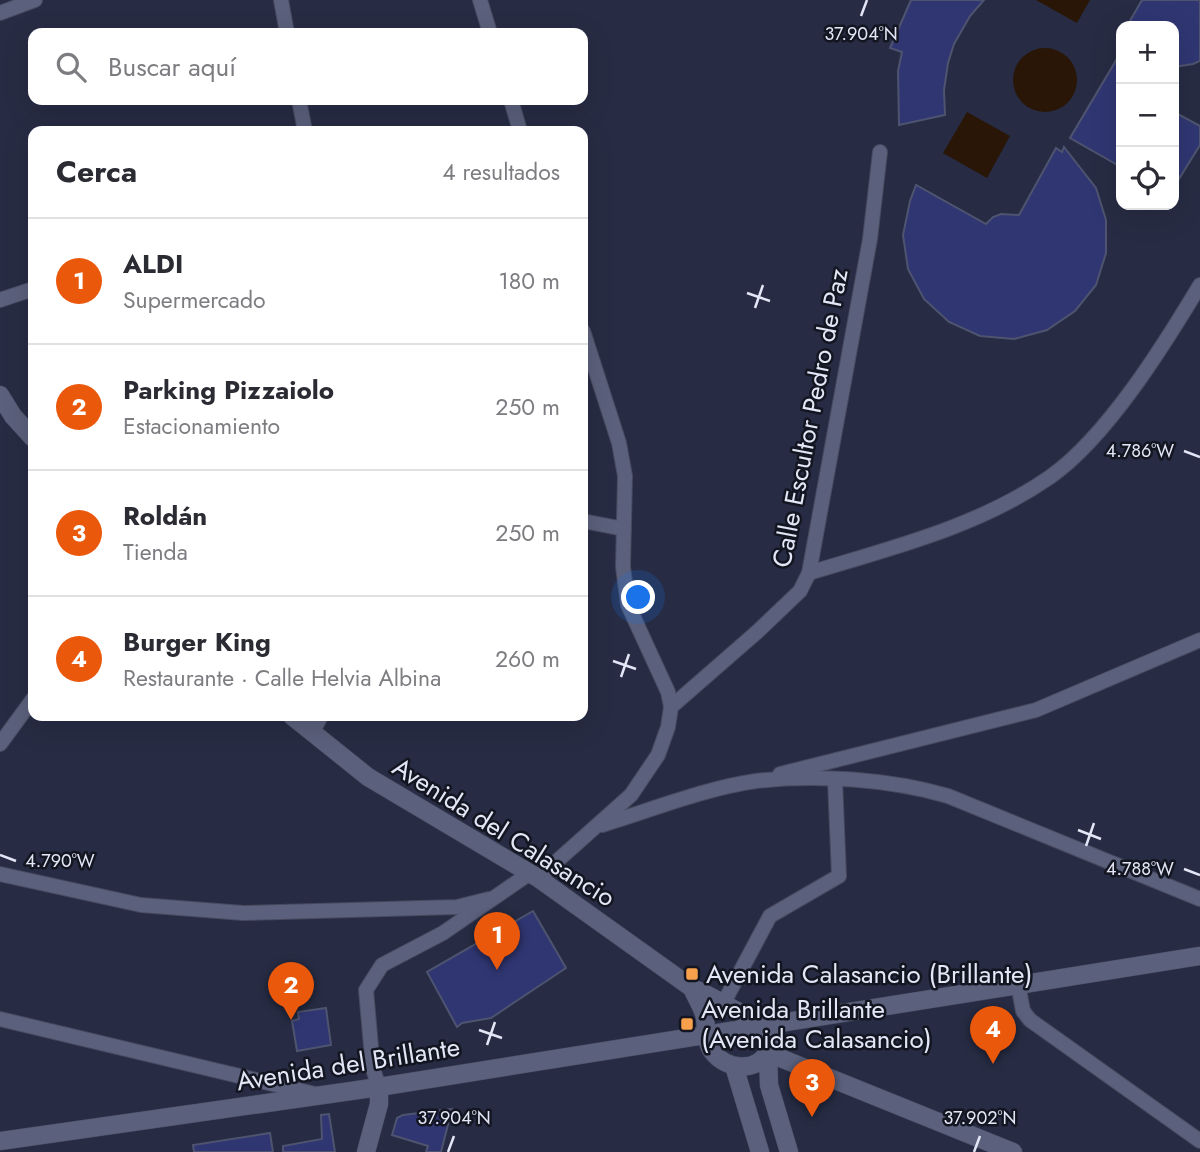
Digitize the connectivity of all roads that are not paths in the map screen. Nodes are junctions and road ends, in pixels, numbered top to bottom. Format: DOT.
graph roads {
  1 [pos="35,0"];
  2 [pos="281,0"];
  3 [pos="480,0"];
  4 [pos="0,13"];
  5 [pos="286,28"];
  6 [pos="488,28"];
  7 [pos="300,105"];
  8 [pos="512,105"];
  9 [pos="304,126"];
  10 [pos="519,126"];
  11 [pos="880,152"];
  12 [pos="1200,285"];
  13 [pos="28,291"];
  14 [pos="0,300"];
  15 [pos="588,366"];
  16 [pos="0,395"];
  17 [pos="28,432"];
  18 [pos="588,522"];
  19 [pos="624,529"];
  20 [pos="809,573"];
  21 [pos="1200,640"];
  22 [pos="28,706"];
  23 [pos="671,707"];
  24 [pos="298,721"];
  25 [pos="318,721"];
  26 [pos="312,733"];
  27 [pos="0,744"];
  28 [pos="864,754"];
  29 [pos="835,780"];
  30 [pos="867,781"];
  31 [pos="755,782"];
  32 [pos="597,827"];
  33 [pos="0,874"];
  34 [pos="534,876"];
  35 [pos="489,899"];
  36 [pos="1200,899"];
  37 [pos="1200,956"];
  38 [pos="1018,984"];
  39 [pos="692,988"];
  40 [pos="723,1004"];
  41 [pos="0,1019"];
  42 [pos="770,1024"];
  43 [pos="706,1033"];
  44 [pos="768,1053"];
  45 [pos="734,1066"];
  46 [pos="379,1087"];
  47 [pos="323,1096"];
  48 [pos="0,1141"];
  49 [pos="1200,1141"];
  50 [pos="366,1152"];
  51 [pos="760,1152"];
  52 [pos="789,1152"];
  53 [pos="1013,1152"];
  1 -- 4 [label="street"];
  2 -- 5 [label="street"];
  3 -- 6 [label="street"];
  7 -- 9 [label="street"];
  8 -- 10 [label="street"];
  11 -- 20 [label="street, Calle Escultor Pedro de Paz"];
  12 -- 20 [label="street"];
  13 -- 14 [label="street"];
  15 -- 19 [label="street"];
  16 -- 17 [label="street"];
  18 -- 19 [label="street"];
  19 -- 23 [label="street"];
  20 -- 23 [label="street, Calle Escultor Pedro de Paz"];
  21 -- 28 [label="street"];
  22 -- 27 [label="street"];
  23 -- 32 [label="street"];
  24 -- 26 [label="street, Avenida del Calasancio"];
  25 -- 26 [label="street"];
  26 -- 34 [label="street, Avenida del Calasancio"];
  28 -- 30 [label="street"];
  28 -- 31 [label="street"];
  29 -- 30 [label="street"];
  29 -- 31 [label="street"];
  29 -- 40 [label="street"];
  30 -- 36 [label="street"];
  31 -- 32 [label="street"];
  32 -- 34 [label="street"];
  33 -- 35 [label="street"];
  34 -- 35 [label="street"];
  34 -- 39 [label="street, Avenida del Calasancio"];
  35 -- 46 [label="street"];
  37 -- 38 [label="street, Avenida del Brillante"];
  38 -- 42 [label="street, Avenida del Brillante"];
  38 -- 49 [label="street"];
  39 -- 40 [label="street, Avenida del Calasancio"];
  39 -- 43 [label="street"];
  40 -- 42 [label="street, Avenida del Calasancio"];
  41 -- 47 [label="street"];
  42 -- 43 [label="street, Avenida del Brillante"];
  42 -- 44 [label="street"];
  43 -- 45 [label="street"];
  43 -- 46 [label="street, Avenida del Brillante"];
  44 -- 45 [label="street"];
  44 -- 52 [label="street"];
  44 -- 53 [label="street"];
  45 -- 51 [label="street"];
  46 -- 47 [label="street, Avenida del Brillante"];
  46 -- 50 [label="street"];
  47 -- 48 [label="street, Avenida del Brillante"];
}
